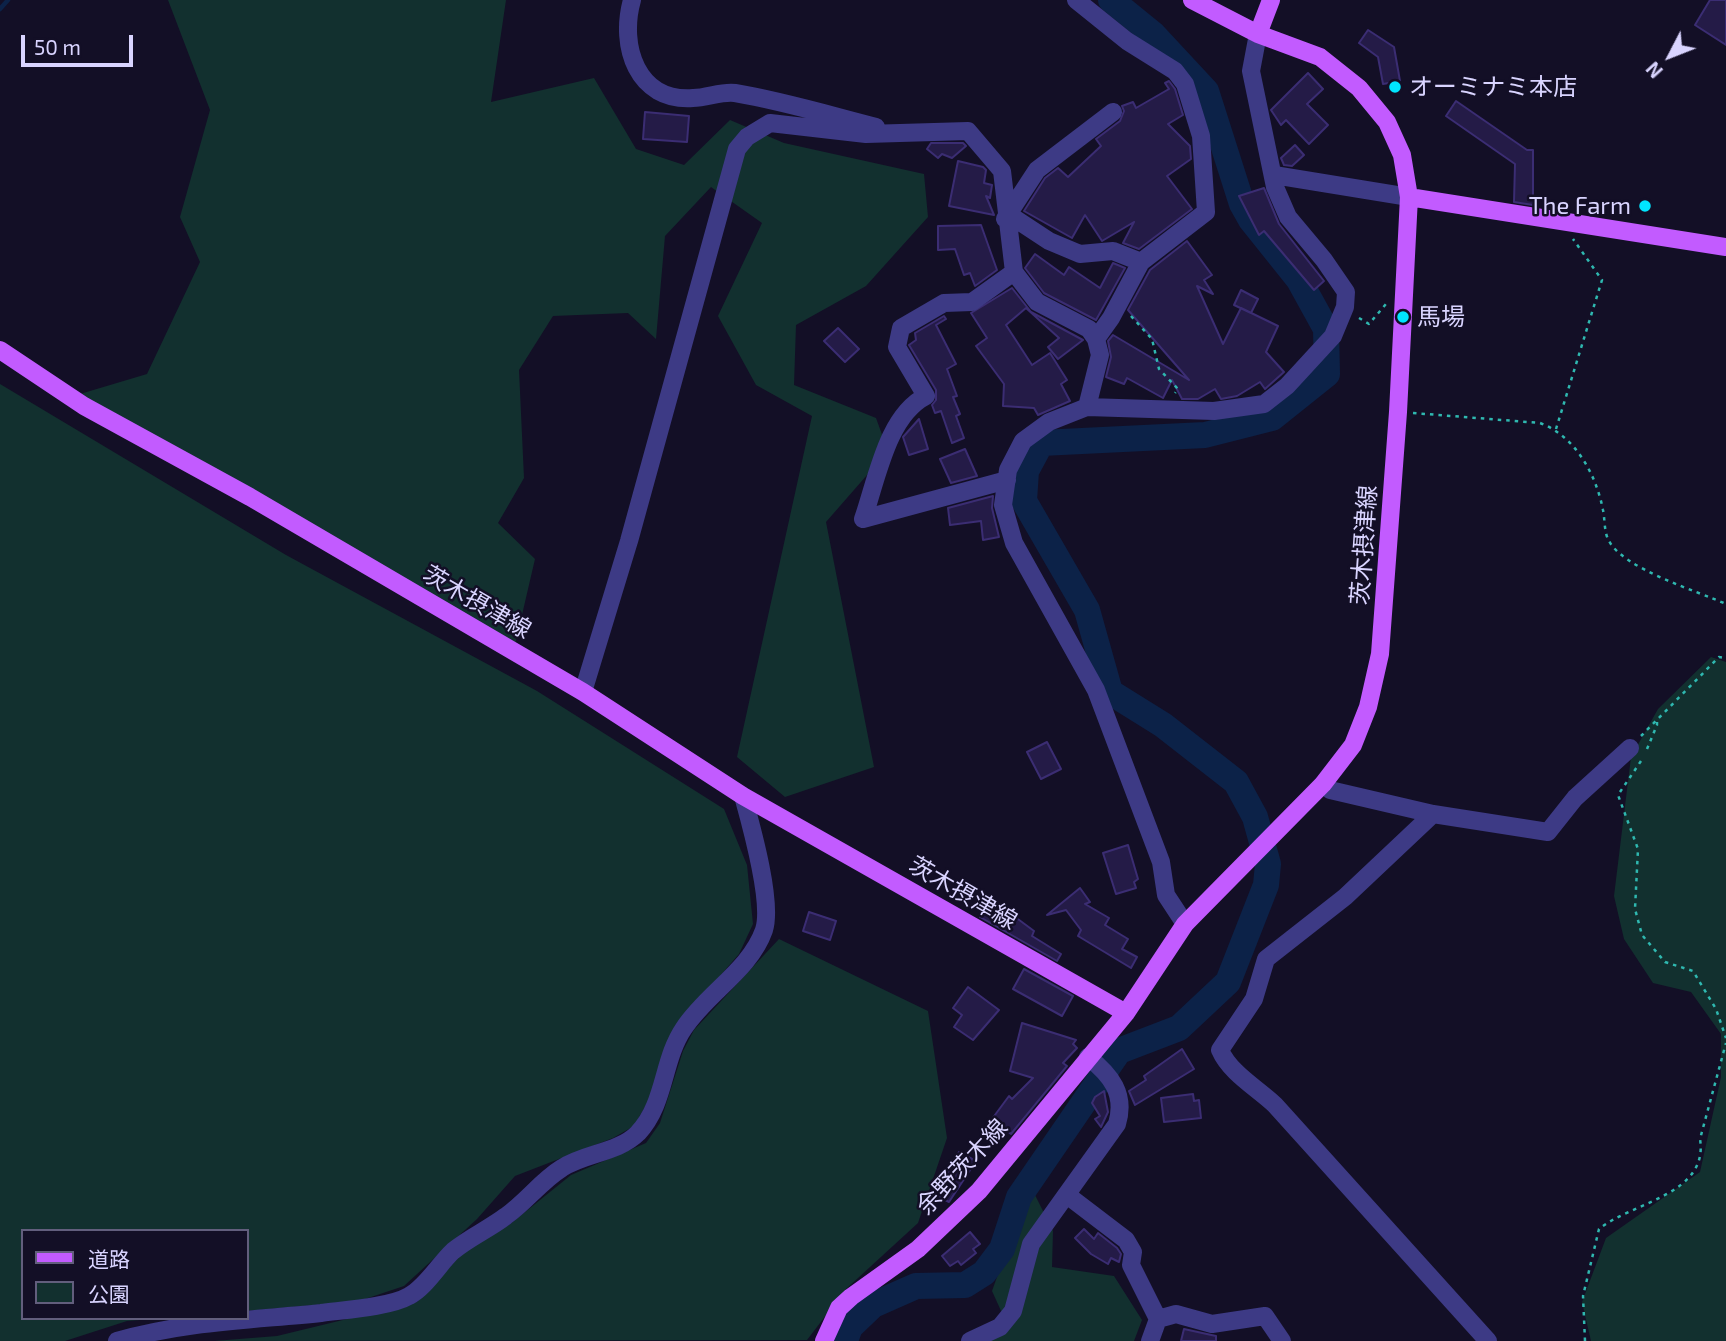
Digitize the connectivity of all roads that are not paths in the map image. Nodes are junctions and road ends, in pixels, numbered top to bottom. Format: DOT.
graph roads {
  1 [pos="632,0"];
  2 [pos="1076,0"];
  3 [pos="1192,0"];
  4 [pos="1270,0"];
  5 [pos="1258,34"];
  6 [pos="1114,113"];
  7 [pos="907,134"];
  8 [pos="1273,175"];
  9 [pos="1409,197"];
  10 [pos="1007,217"];
  11 [pos="1726,247"];
  12 [pos="1141,262"];
  13 [pos="1014,272"];
  14 [pos="1096,339"];
  15 [pos="0,350"];
  16 [pos="1087,407"];
  17 [pos="1007,480"];
  18 [pos="583,692"];
  19 [pos="1629,748"];
  20 [pos="1323,784"];
  21 [pos="743,796"];
  22 [pos="1433,814"];
  23 [pos="1185,924"];
  24 [pos="1126,1013"];
  25 [pos="1088,1057"];
  26 [pos="1067,1195"];
  27 [pos="1158,1319"];
  28 [pos="117,1341"];
  29 [pos="824,1341"];
  30 [pos="970,1341"];
  31 [pos="1150,1341"];
  32 [pos="1282,1341"];
  33 [pos="1488,1341"];
  1 -- 7 [label="street"];
  2 -- 12 [label="street"];
  3 -- 5 [label="main road"];
  4 -- 5 [label="main road"];
  5 -- 8 [label="street"];
  5 -- 9 [label="main road, 茨木摂津線"];
  6 -- 10 [label="street"];
  7 -- 10 [label="street"];
  7 -- 18 [label="street"];
  8 -- 9 [label="street"];
  8 -- 16 [label="street"];
  9 -- 11 [label="main road"];
  9 -- 20 [label="main road, 茨木摂津線"];
  10 -- 12 [label="street"];
  10 -- 13 [label="street"];
  12 -- 14 [label="street"];
  13 -- 14 [label="street"];
  13 -- 17 [label="street"];
  14 -- 16 [label="street"];
  15 -- 18 [label="main road, 茨木摂津線"];
  16 -- 17 [label="street"];
  17 -- 23 [label="street"];
  18 -- 21 [label="main road, 茨木摂津線"];
  19 -- 22 [label="street"];
  20 -- 22 [label="street"];
  20 -- 23 [label="main road, 茨木摂津線"];
  21 -- 24 [label="main road, 茨木摂津線"];
  21 -- 28 [label="street"];
  22 -- 33 [label="street"];
  23 -- 24 [label="main road, 茨木摂津線"];
  24 -- 25 [label="main road, 余野茨木線"];
  25 -- 26 [label="street"];
  25 -- 29 [label="main road, 余野茨木線"];
  26 -- 27 [label="street"];
  26 -- 30 [label="street"];
  27 -- 31 [label="street"];
  27 -- 32 [label="street"];
}
